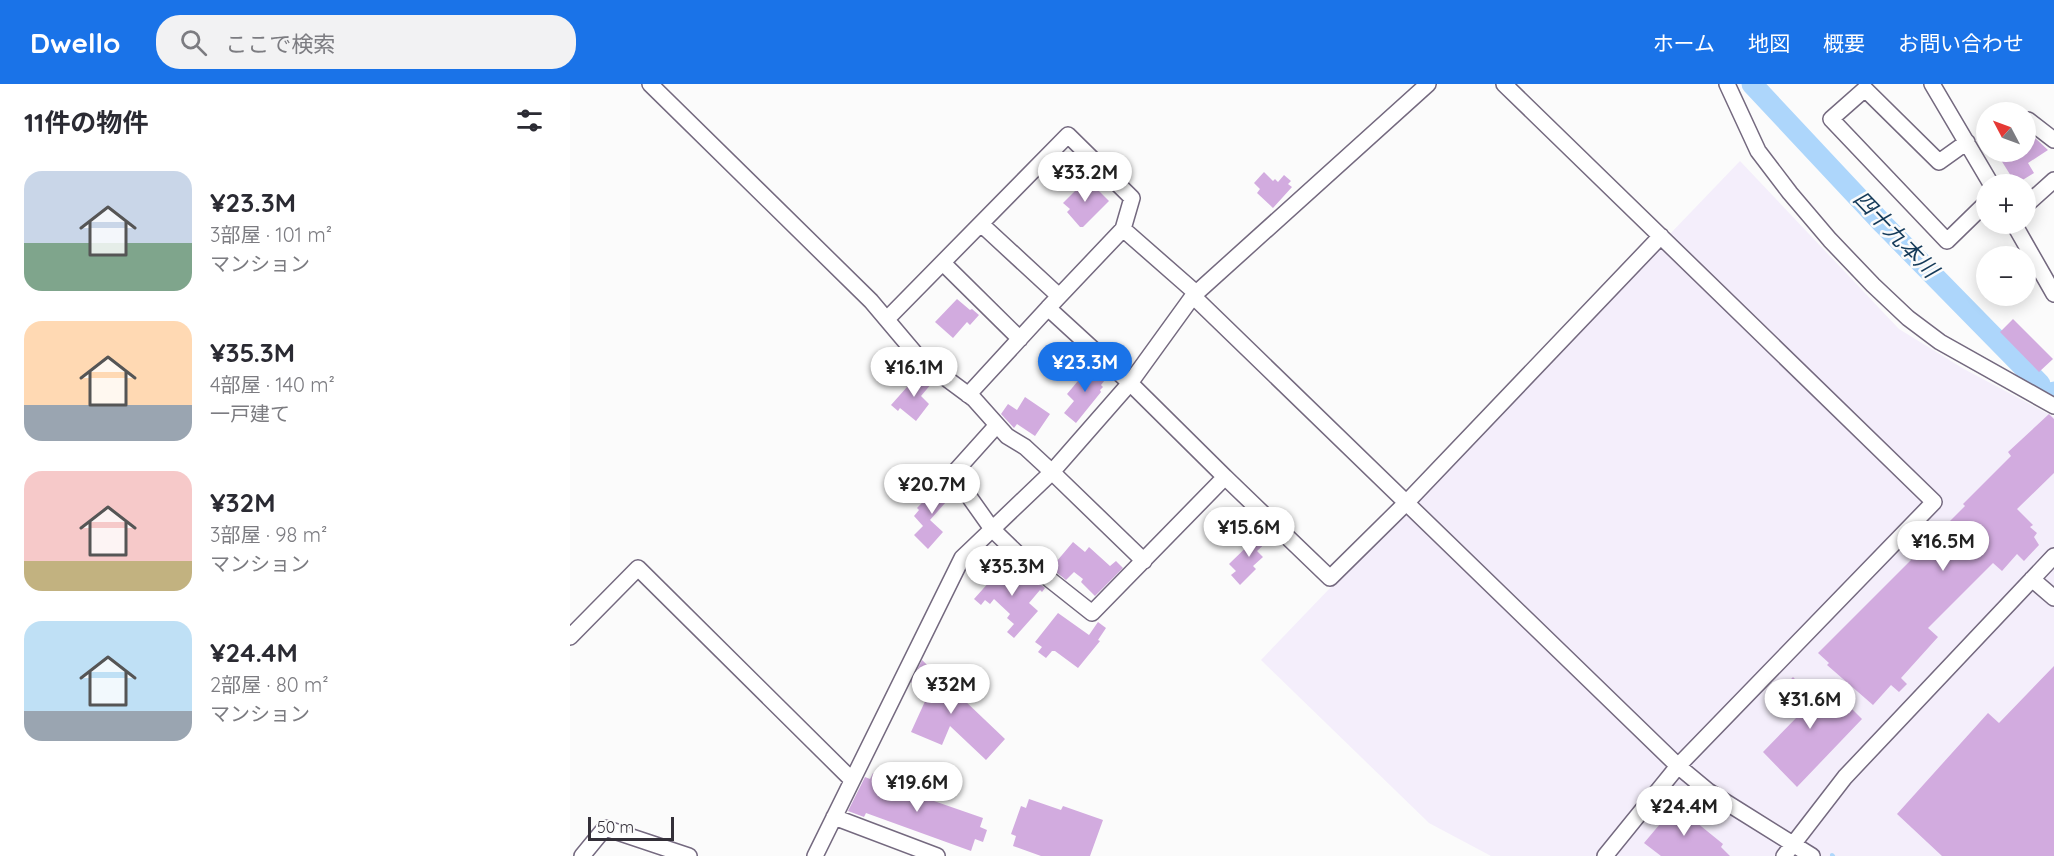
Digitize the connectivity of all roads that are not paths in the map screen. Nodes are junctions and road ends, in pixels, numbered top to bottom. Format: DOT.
graph roads {
  1 [pos="650,84"];
  2 [pos="1428,84"];
  3 [pos="1504,84"];
  4 [pos="1727,84"];
  5 [pos="1932,84"];
  6 [pos="2036,126"];
  7 [pos="2054,140"];
  8 [pos="1967,142"];
  9 [pos="1985,174"];
  10 [pos="2054,180"];
  11 [pos="2036,196"];
  12 [pos="1976,213"];
  13 [pos="981,224"];
  14 [pos="1123,229"];
  15 [pos="2020,234"];
  16 [pos="1661,236"];
  17 [pos="943,263"];
  18 [pos="1194,294"];
  19 [pos="2054,294"];
  20 [pos="1059,296"];
  21 [pos="1048,308"];
  22 [pos="888,319"];
  23 [pos="1020,339"];
  24 [pos="1130,383"];
  25 [pos="968,395"];
  26 [pos="2054,406"];
  27 [pos="997,425"];
  28 [pos="1052,472"];
  29 [pos="1225,477"];
  30 [pos="1407,502"];
  31 [pos="992,529"];
  32 [pos="2054,556"];
  33 [pos="1144,561"];
  34 [pos="2032,579"];
  35 [pos="2054,598"];
  36 [pos="570,637"];
  37 [pos="1678,766"];
  38 [pos="851,779"];
  39 [pos="834,817"];
  40 [pos="1788,850"];
  41 [pos="582,856"];
  42 [pos="689,856"];
  43 [pos="815,856"];
  44 [pos="937,856"];
  45 [pos="1605,856"];
  46 [pos="1812,856"];
  1 -- 22 [label="street"];
  2 -- 18 [label="street"];
  3 -- 16 [label="street"];
  4 -- 26 [label="street"];
  5 -- 8 [label="street"];
  6 -- 7 [label="street"];
  8 -- 9 [label="street"];
  8 -- 12 [label="street"];
  10 -- 11 [label="street"];
  13 -- 14 [label="street"];
  13 -- 17 [label="street"];
  13 -- 20 [label="street"];
  14 -- 18 [label="street"];
  14 -- 20 [label="street"];
  15 -- 19 [label="street"];
  16 -- 30 [label="street"];
  16 -- 37 [label="street"];
  17 -- 22 [label="street"];
  17 -- 23 [label="street"];
  18 -- 24 [label="street"];
  18 -- 30 [label="street"];
  20 -- 21 [label="street"];
  21 -- 23 [label="street"];
  21 -- 24 [label="street"];
  22 -- 25 [label="street"];
  23 -- 25 [label="street"];
  24 -- 28 [label="street"];
  24 -- 29 [label="street"];
  25 -- 27 [label="street"];
  27 -- 28 [label="street"];
  27 -- 31 [label="street"];
  28 -- 31 [label="street"];
  28 -- 33 [label="street"];
  29 -- 30 [label="street"];
  29 -- 33 [label="street"];
  30 -- 37 [label="street"];
  31 -- 33 [label="street"];
  31 -- 38 [label="street"];
  32 -- 34 [label="street"];
  34 -- 35 [label="street"];
  34 -- 40 [label="street"];
  36 -- 38 [label="street"];
  37 -- 40 [label="street"];
  37 -- 45 [label="street"];
  38 -- 39 [label="street"];
  39 -- 43 [label="street"];
  39 -- 44 [label="street"];
  40 -- 46 [label="street"];
  41 -- 42 [label="street"];
}
